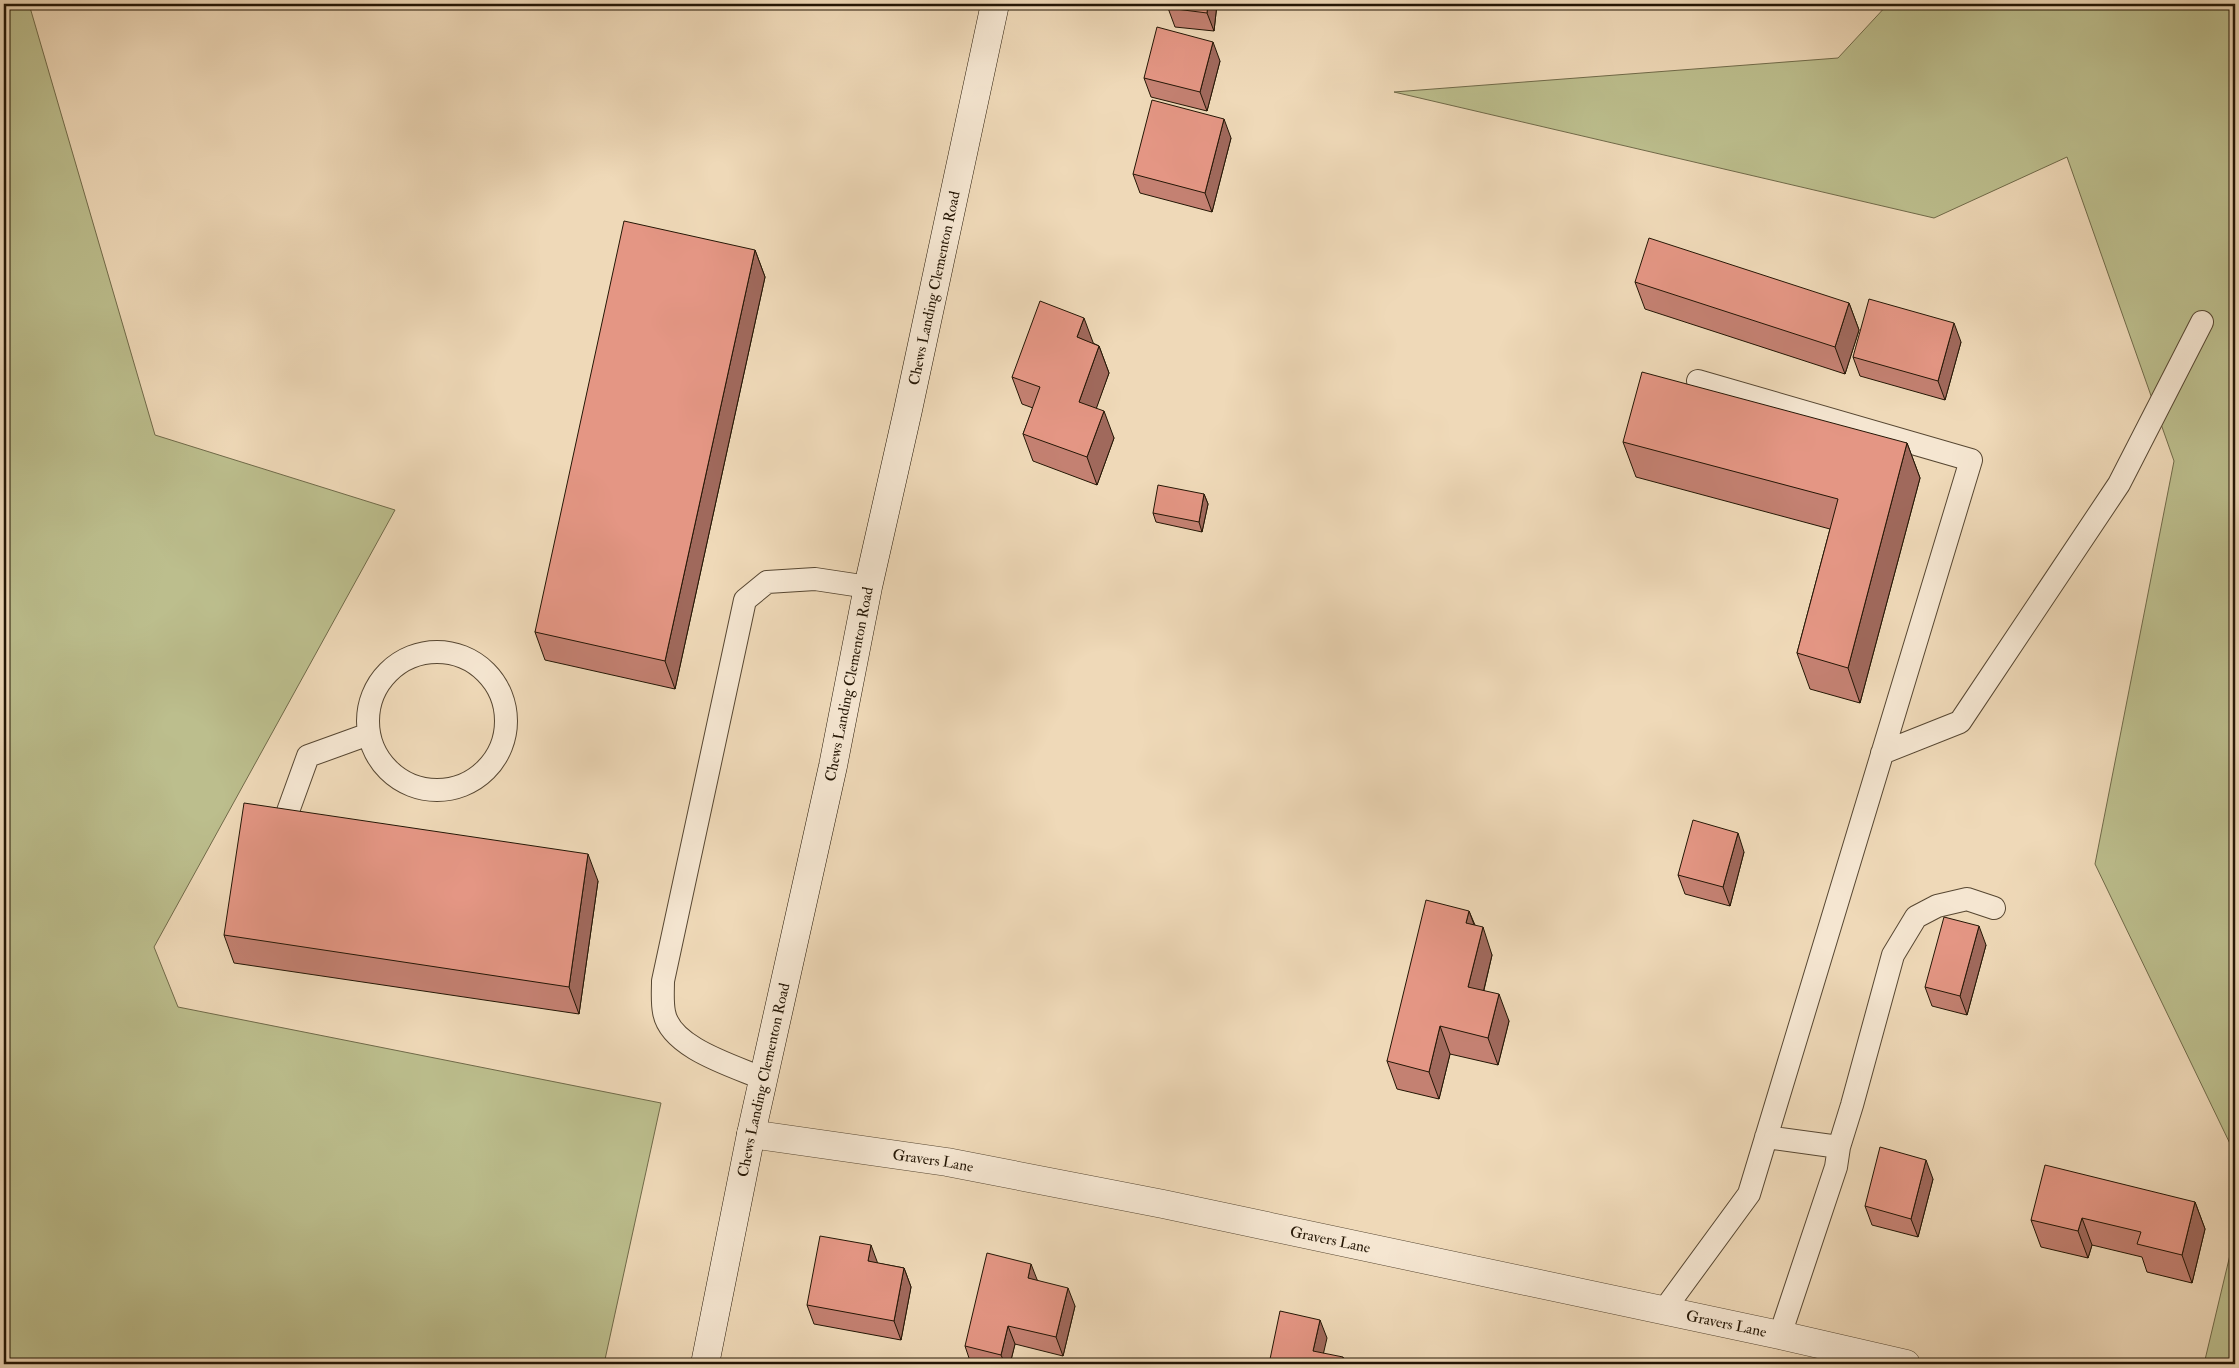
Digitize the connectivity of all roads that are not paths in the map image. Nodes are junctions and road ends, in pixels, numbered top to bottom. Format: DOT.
graph roads {
  1 [pos="995,4"];
  2 [pos="2202,322"];
  3 [pos="1698,381"];
  4 [pos="868,587"];
  5 [pos="369,734"];
  6 [pos="1882,753"];
  7 [pos="287,814"];
  8 [pos="1994,908"];
  9 [pos="764,1079"];
  10 [pos="750,1134"];
  11 [pos="1766,1137"];
  12 [pos="1839,1147"];
  13 [pos="1664,1310"];
  14 [pos="1780,1335"];
  15 [pos="705,1364"];
  16 [pos="1906,1364"];
  1 -- 4 [label="main road, Chews Landing Clementon Road"];
  2 -- 6 [label="lane"];
  3 -- 6 [label="lane"];
  4 -- 9 [label="main road, Chews Landing Clementon Road"];
  4 -- 9 [label="lane"];
  5 -- 5 [label="lane"];
  5 -- 7 [label="lane"];
  6 -- 11 [label="lane"];
  8 -- 12 [label="lane"];
  9 -- 10 [label="main road, Chews Landing Clementon Road"];
  10 -- 13 [label="main road, Gravers Lane"];
  10 -- 15 [label="main road, Chews Landing Clementon Road"];
  11 -- 12 [label="lane"];
  11 -- 13 [label="lane"];
  12 -- 14 [label="lane"];
  13 -- 14 [label="main road, Gravers Lane"];
  14 -- 16 [label="main road, Gravers Lane"];
}
